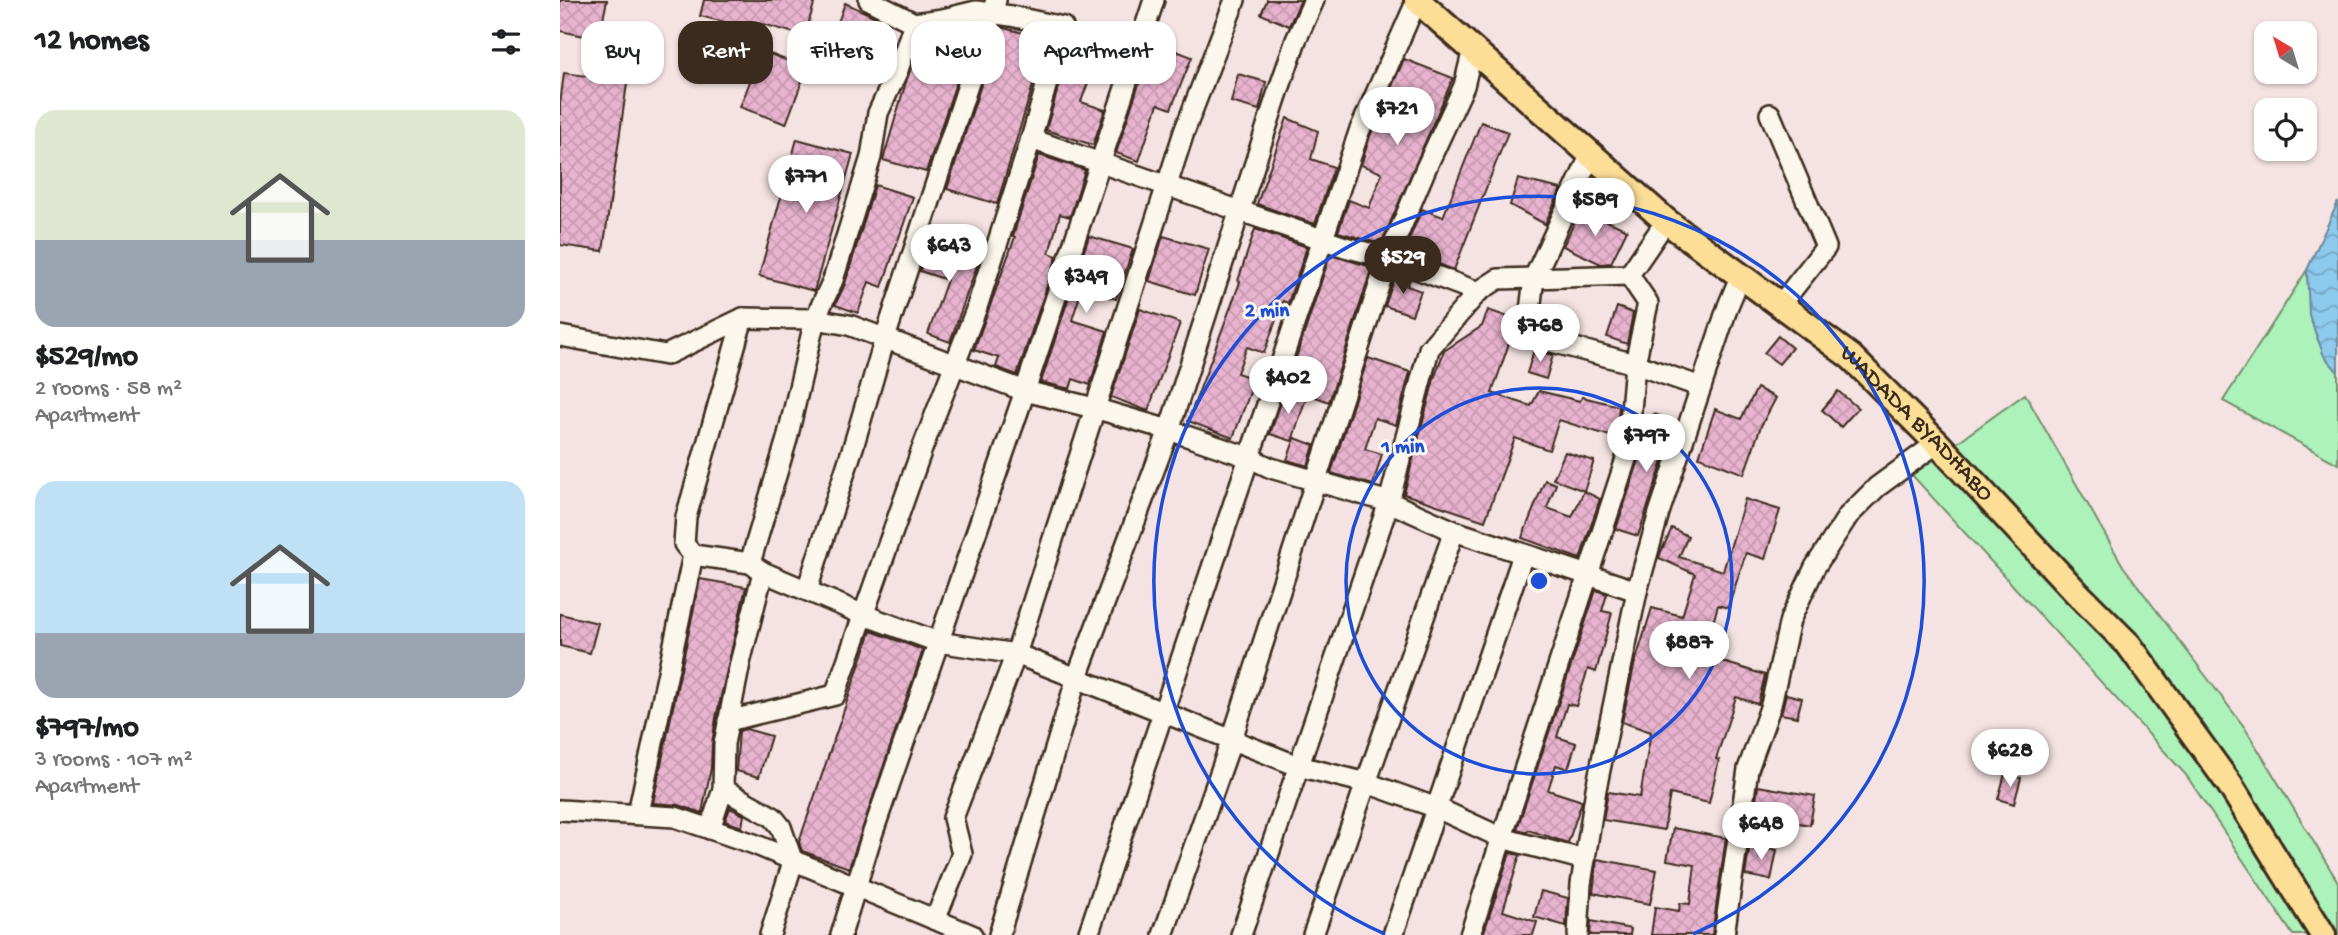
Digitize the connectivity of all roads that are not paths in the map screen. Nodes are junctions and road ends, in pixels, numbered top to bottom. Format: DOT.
graph roads {
  1 [pos="869,0"];
  2 [pos="1154,0"];
  3 [pos="1236,0"];
  4 [pos="1314,0"];
  5 [pos="1417,0"];
  6 [pos="994,7"];
  7 [pos="911,21"];
  8 [pos="928,21"];
  9 [pos="911,32"];
  10 [pos="1474,50"];
  11 [pos="1770,114"];
  12 [pos="1031,139"];
  13 [pos="1591,154"];
  14 [pos="1100,163"];
  15 [pos="1167,186"];
  16 [pos="1238,211"];
  17 [pos="1666,221"];
  18 [pos="1323,239"];
  19 [pos="1388,258"];
  20 [pos="1629,275"];
  21 [pos="1740,277"];
  22 [pos="1534,278"];
  23 [pos="1478,292"];
  24 [pos="1781,304"];
  25 [pos="743,318"];
  26 [pos="815,319"];
  27 [pos="560,336"];
  28 [pos="885,338"];
  29 [pos="955,364"];
  30 [pos="1635,364"];
  31 [pos="1701,387"];
  32 [pos="1025,391"];
  33 [pos="1094,408"];
  34 [pos="1169,430"];
  35 [pos="1937,443"];
  36 [pos="1248,457"];
  37 [pos="1316,482"];
  38 [pos="1389,502"];
  39 [pos="1454,531"];
  40 [pos="693,555"];
  41 [pos="1523,555"];
  42 [pos="756,568"];
  43 [pos="1587,576"];
  44 [pos="807,590"];
  45 [pos="1637,591"];
  46 [pos="864,615"];
  47 [pos="938,642"];
  48 [pos="1016,654"];
  49 [pos="1077,677"];
  50 [pos="1162,713"];
  51 [pos="728,721"];
  52 [pos="1232,739"];
  53 [pos="1298,766"];
  54 [pos="1367,783"];
  55 [pos="723,789"];
  56 [pos="1437,808"];
  57 [pos="560,810"];
  58 [pos="638,813"];
  59 [pos="710,829"];
  60 [pos="1502,838"];
  61 [pos="1585,860"];
  62 [pos="793,862"];
  63 [pos="856,888"];
  64 [pos="935,920"];
  65 [pos="770,935"];
  66 [pos="841,935"];
  67 [pos="972,935"];
  68 [pos="999,935"];
  69 [pos="1088,935"];
  70 [pos="1163,935"];
  71 [pos="1241,935"];
  72 [pos="1313,935"];
  73 [pos="1393,935"];
  74 [pos="1470,935"];
  75 [pos="1578,935"];
  76 [pos="1724,935"];
  77 [pos="2323,935"];
  1 -- 7 [label="street"];
  2 -- 14 [label="street"];
  3 -- 15 [label="street"];
  4 -- 16 [label="street"];
  5 -- 10 [label="main road, WADADA BYADHABO"];
  5 -- 18 [label="street"];
  6 -- 8 [label="street"];
  6 -- 12 [label="street"];
  6 -- 28 [label="street"];
  9 -- 26 [label="street"];
  10 -- 13 [label="main road, WADADA BYADHABO"];
  10 -- 19 [label="street"];
  11 -- 24 [label="street"];
  12 -- 14 [label="street"];
  12 -- 29 [label="street"];
  13 -- 17 [label="main road, WADADA BYADHABO"];
  13 -- 22 [label="street"];
  14 -- 15 [label="street"];
  14 -- 32 [label="street"];
  15 -- 16 [label="street"];
  15 -- 33 [label="street"];
  16 -- 18 [label="street"];
  16 -- 34 [label="street"];
  17 -- 20 [label="street"];
  17 -- 21 [label="main road, WADADA BYADHABO"];
  18 -- 19 [label="street"];
  18 -- 36 [label="street"];
  19 -- 23 [label="street"];
  19 -- 37 [label="street"];
  20 -- 22 [label="street"];
  20 -- 30 [label="street"];
  21 -- 24 [label="main road, WADADA BYADHABO"];
  21 -- 31 [label="street"];
  22 -- 23 [label="street"];
  22 -- 30 [label="street"];
  23 -- 38 [label="street"];
  24 -- 35 [label="main road, WADADA BYADHABO"];
  25 -- 26 [label="street"];
  25 -- 27 [label="street"];
  25 -- 40 [label="street"];
  26 -- 28 [label="street"];
  26 -- 42 [label="street"];
  28 -- 29 [label="street"];
  28 -- 44 [label="street"];
  29 -- 32 [label="street"];
  29 -- 46 [label="street"];
  30 -- 31 [label="street"];
  30 -- 43 [label="street"];
  31 -- 45 [label="street"];
  32 -- 33 [label="street"];
  32 -- 47 [label="street"];
  33 -- 34 [label="street"];
  33 -- 48 [label="street"];
  34 -- 36 [label="street"];
  34 -- 49 [label="street"];
  35 -- 76 [label="street"];
  35 -- 77 [label="main road, WADADA BYADHABO"];
  36 -- 37 [label="street"];
  36 -- 50 [label="street"];
  37 -- 38 [label="street"];
  37 -- 52 [label="street"];
  38 -- 39 [label="street"];
  38 -- 53 [label="street"];
  39 -- 41 [label="street"];
  39 -- 54 [label="street"];
  40 -- 42 [label="street"];
  40 -- 58 [label="street"];
  41 -- 43 [label="street"];
  41 -- 56 [label="street"];
  42 -- 44 [label="street"];
  42 -- 51 [label="street"];
  43 -- 45 [label="street"];
  43 -- 60 [label="street"];
  44 -- 46 [label="street"];
  45 -- 61 [label="street"];
  46 -- 47 [label="street"];
  46 -- 51 [label="street"];
  47 -- 48 [label="street"];
  47 -- 63 [label="street"];
  48 -- 49 [label="street"];
  48 -- 64 [label="street"];
  49 -- 50 [label="street"];
  49 -- 68 [label="street"];
  50 -- 52 [label="street"];
  50 -- 69 [label="street"];
  51 -- 55 [label="street"];
  52 -- 53 [label="street"];
  52 -- 70 [label="street"];
  53 -- 54 [label="street"];
  53 -- 71 [label="street"];
  54 -- 56 [label="street"];
  54 -- 72 [label="street"];
  55 -- 59 [label="street"];
  55 -- 62 [label="street"];
  56 -- 60 [label="street"];
  56 -- 73 [label="street"];
  57 -- 58 [label="street"];
  58 -- 59 [label="street"];
  59 -- 62 [label="street"];
  60 -- 61 [label="street"];
  60 -- 74 [label="street"];
  61 -- 75 [label="street"];
  62 -- 63 [label="street"];
  62 -- 65 [label="street"];
  63 -- 64 [label="street"];
  63 -- 66 [label="street"];
  64 -- 67 [label="street"];
}
